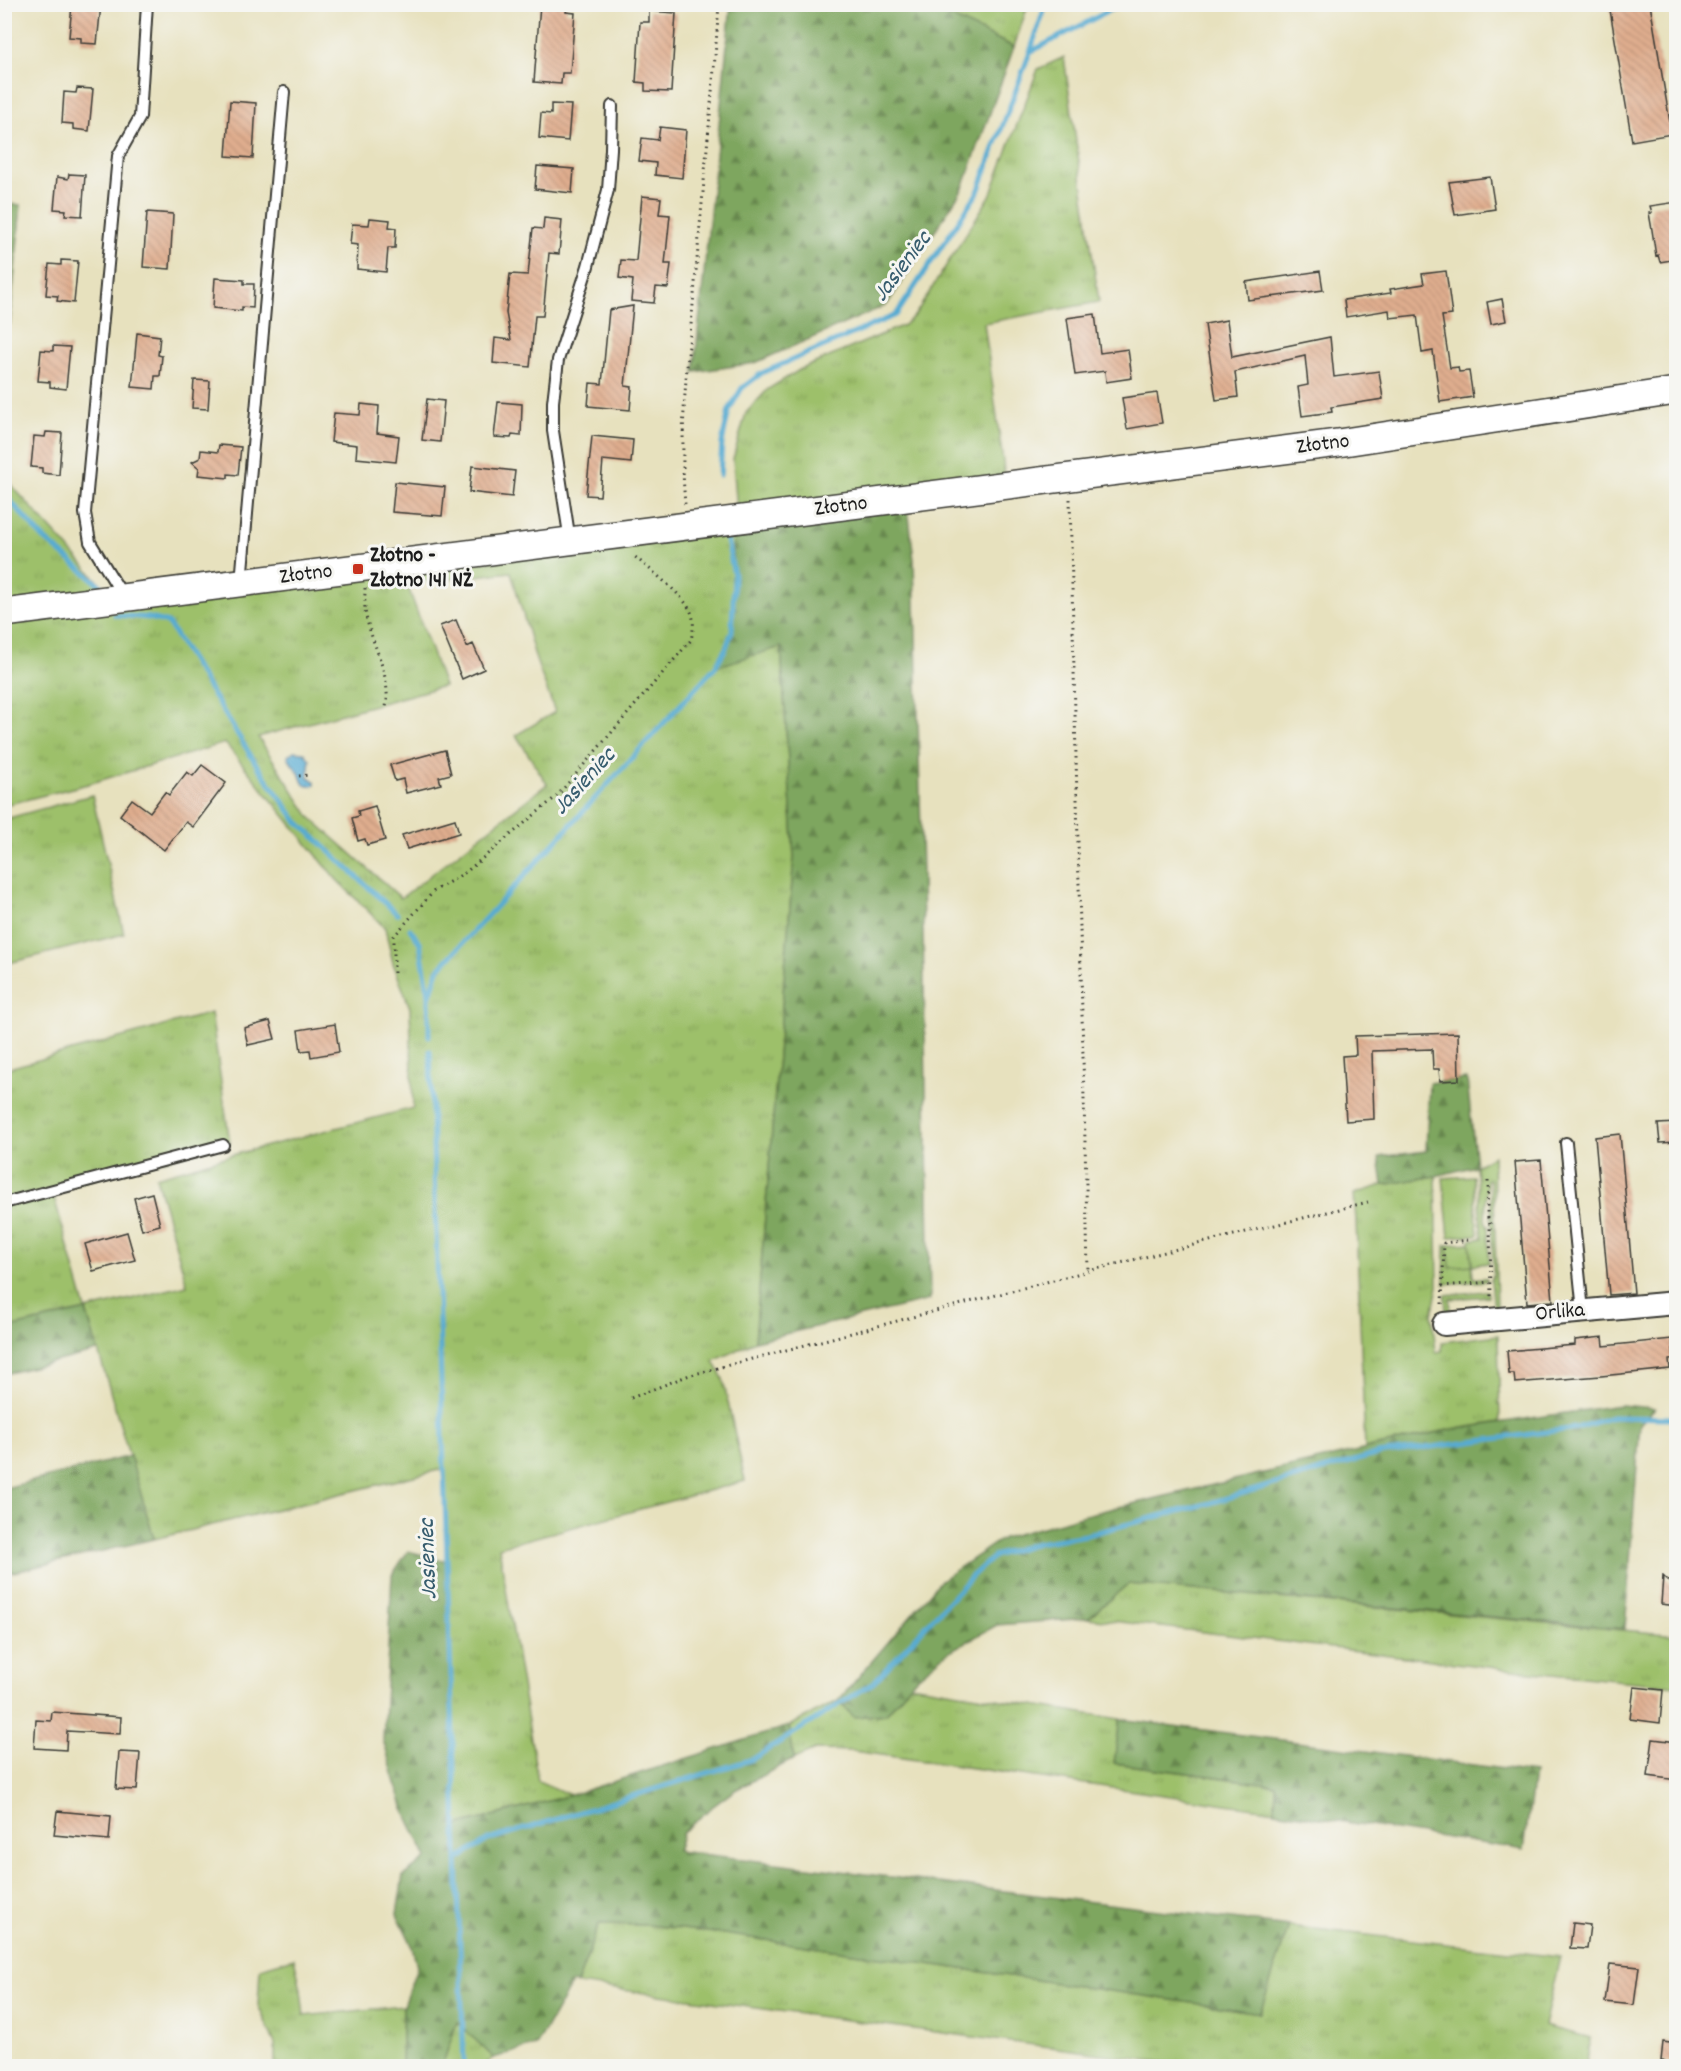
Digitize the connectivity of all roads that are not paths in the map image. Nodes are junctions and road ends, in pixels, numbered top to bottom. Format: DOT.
graph roads {
  1 [pos="147,4"];
  2 [pos="284,92"];
  3 [pos="612,106"];
  4 [pos="1677,391"];
  5 [pos="570,542"];
  6 [pos="241,584"];
  7 [pos="125,598"];
  8 [pos="4,613"];
  9 [pos="1566,1143"];
  10 [pos="223,1145"];
  11 [pos="4,1203"];
  12 [pos="1677,1303"];
  13 [pos="1582,1311"];
  14 [pos="1444,1324"];
  1 -- 7 [label="lane"];
  2 -- 6 [label="lane"];
  3 -- 5 [label="lane"];
  4 -- 5 [label="street, Złotno"];
  5 -- 6 [label="street, Złotno"];
  6 -- 7 [label="street, Złotno"];
  7 -- 8 [label="street, Złotno"];
  9 -- 13 [label="lane"];
  10 -- 11 [label="lane"];
  12 -- 13 [label="street, Orlika"];
  13 -- 14 [label="street, Orlika"];
}
